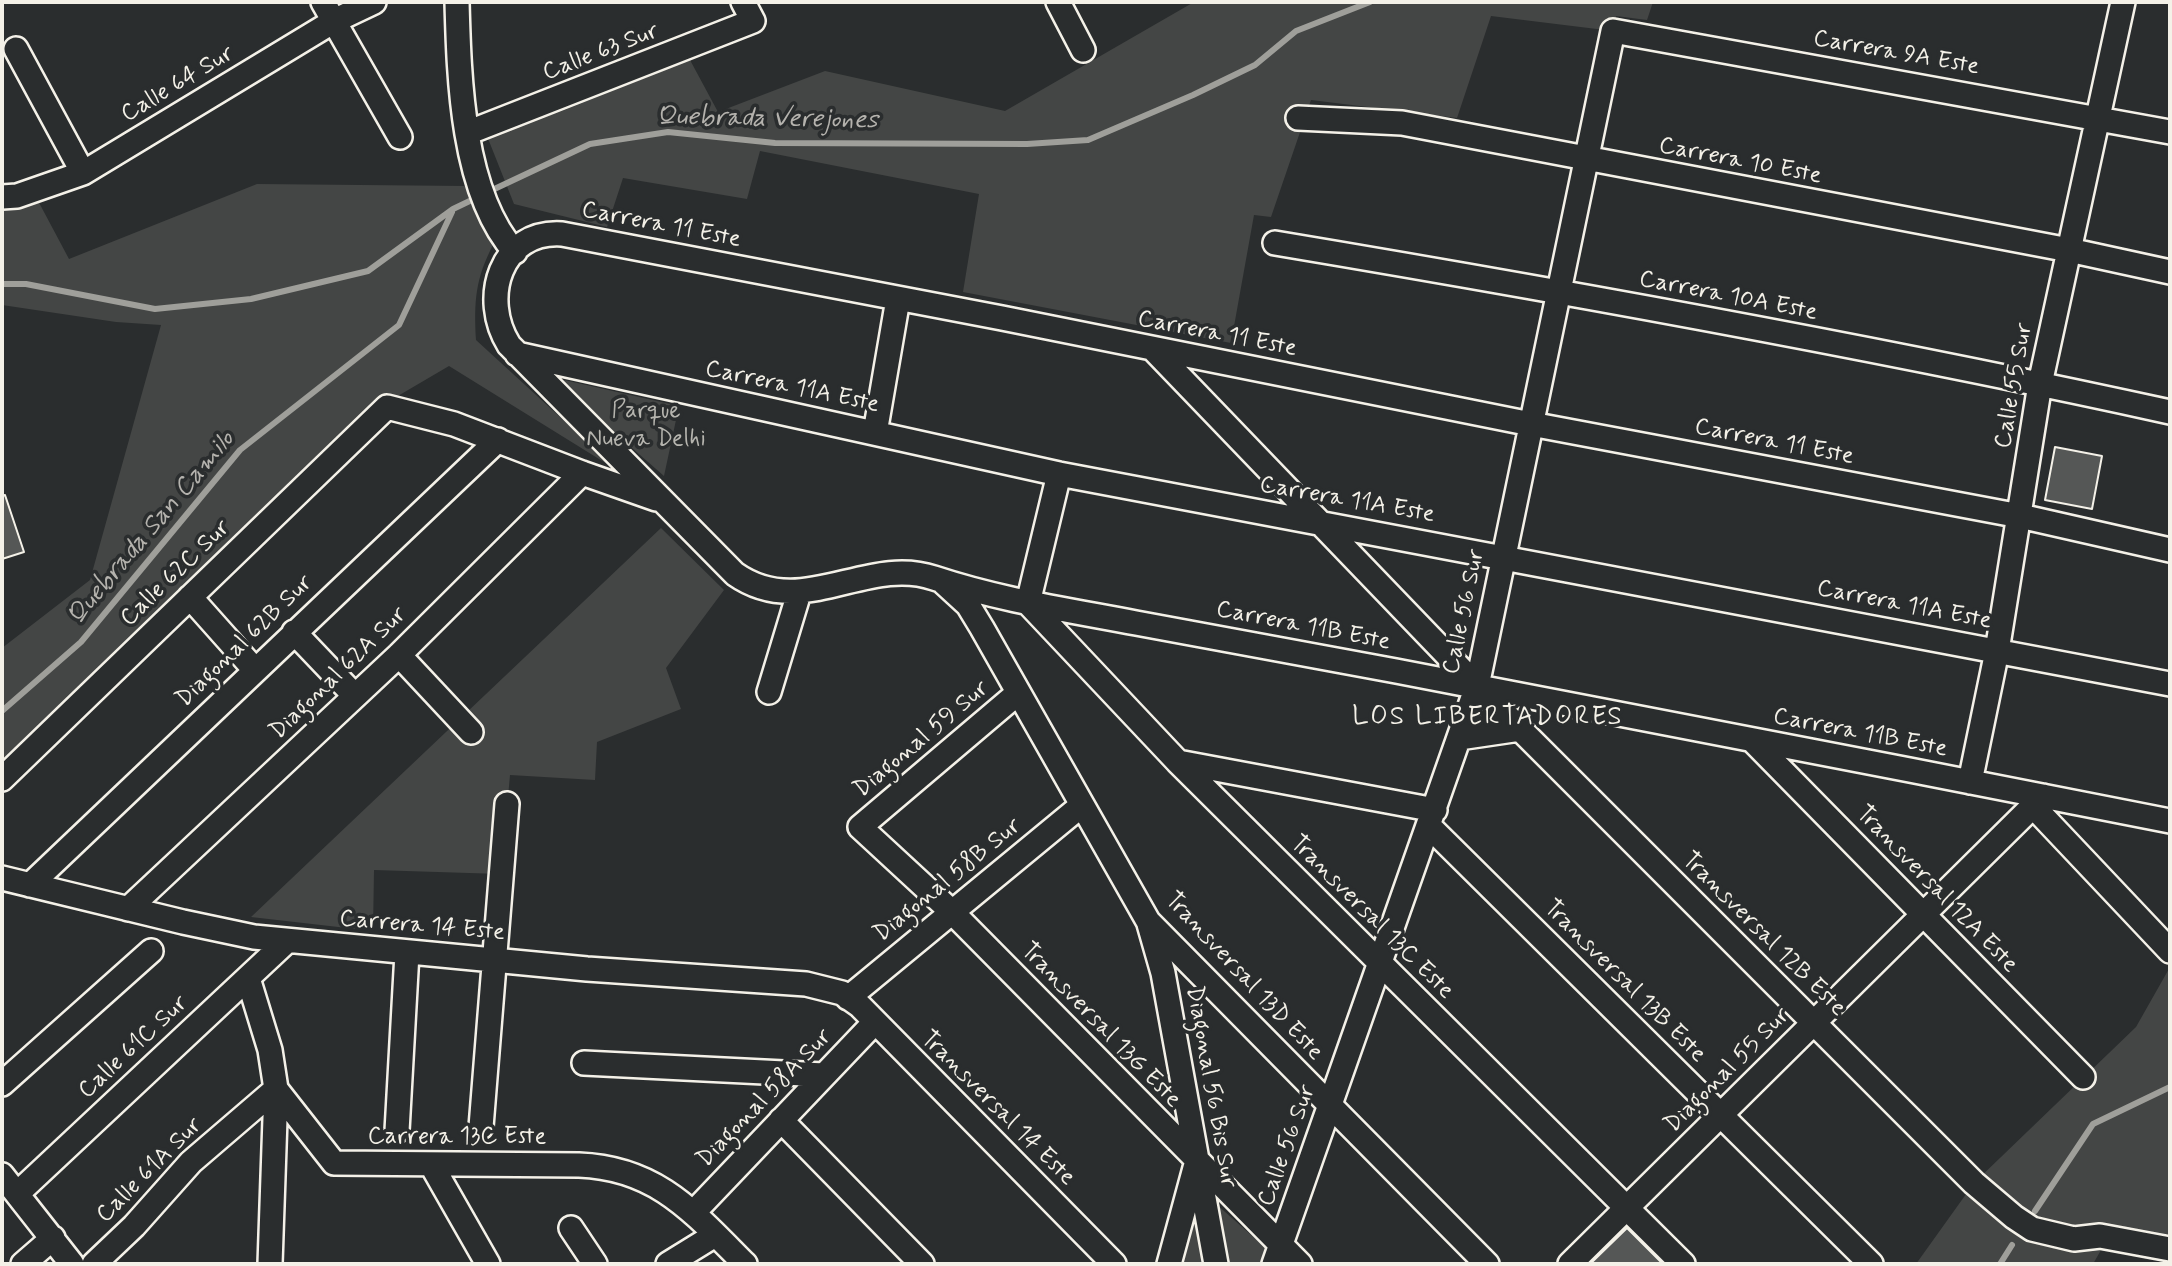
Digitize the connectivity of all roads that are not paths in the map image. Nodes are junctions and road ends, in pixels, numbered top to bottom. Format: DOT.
graph roads {
  1 [pos="374,2"];
  2 [pos="457,2"];
  3 [pos="1058,2"];
  4 [pos="2123,2"];
  5 [pos="329,11"];
  6 [pos="748,12"];
  7 [pos="1613,31"];
  8 [pos="16,49"];
  9 [pos="1083,50"];
  10 [pos="2098,117"];
  11 [pos="1298,118"];
  12 [pos="467,132"];
  13 [pos="2170,132"];
  14 [pos="400,137"];
  15 [pos="1586,160"];
  16 [pos="83,173"];
  17 [pos="2,197"];
  18 [pos="1275,243"];
  19 [pos="2069,250"];
  20 [pos="515,252"];
  21 [pos="2170,272"];
  22 [pos="1559,291"];
  23 [pos="898,299"];
  24 [pos="1153,349"];
  25 [pos="517,354"];
  26 [pos="2040,384"];
  27 [pos="2170,412"];
  28 [pos="1531,424"];
  29 [pos="875,433"];
  30 [pos="498,440"];
  31 [pos="582,473"];
  32 [pos="1059,474"];
  33 [pos="663,501"];
  34 [pos="2020,516"];
  35 [pos="1320,523"];
  36 [pos="2170,550"];
  37 [pos="1504,556"];
  38 [pos="943,582"];
  39 [pos="799,593"];
  40 [pos="190,597"];
  41 [pos="1028,603"];
  42 [pos="294,632"];
  43 [pos="1997,651"];
  44 [pos="399,655"];
  45 [pos="255,670"];
  46 [pos="2170,684"];
  47 [pos="1477,686"];
  48 [pos="769,692"];
  49 [pos="1018,693"];
  50 [pos="355,696"];
  51 [pos="1520,729"];
  52 [pos="471,732"];
  53 [pos="1460,738"];
  54 [pos="1752,740"];
  55 [pos="1178,762"];
  56 [pos="2,779"];
  57 [pos="1970,782"];
  58 [pos="2038,801"];
  59 [pos="507,804"];
  60 [pos="1082,805"];
  61 [pos="1432,818"];
  62 [pos="2170,821"];
  63 [pos="860,827"];
  64 [pos="2,878"];
  65 [pos="30,885"];
  66 [pos="128,909"];
  67 [pos="951,912"];
  68 [pos="1923,915"];
  69 [pos="1148,921"];
  70 [pos="287,941"];
  71 [pos="151,951"];
  72 [pos="2170,951"];
  73 [pos="407,953"];
  74 [pos="494,961"];
  75 [pos="1380,965"];
  76 [pos="248,978"];
  77 [pos="845,995"];
  78 [pos="875,1022"];
  79 [pos="1814,1023"];
  80 [pos="584,1063"];
  81 [pos="824,1075"];
  82 [pos="2083,1077"];
  83 [pos="2,1084"];
  84 [pos="276,1089"];
  85 [pos="1330,1107"];
  86 [pos="1721,1115"];
  87 [pos="781,1120"];
  88 [pos="481,1127"];
  89 [pos="397,1131"];
  90 [pos="1197,1162"];
  91 [pos="431,1164"];
  92 [pos="2,1175"];
  93 [pos="18,1193"];
  94 [pos="1626,1208"];
  95 [pos="694,1213"];
  96 [pos="572,1228"];
  97 [pos="715,1234"];
  98 [pos="52,1238"];
  99 [pos="2164,1249"];
  100 [pos="1278,1255"];
  101 [pos="23,1264"];
  102 [pos="72,1264"];
  103 [pos="94,1264"];
  104 [pos="270,1264"];
  105 [pos="488,1264"];
  106 [pos="595,1264"];
  107 [pos="668,1264"];
  108 [pos="745,1264"];
  109 [pos="922,1264"];
  110 [pos="1114,1264"];
  111 [pos="1169,1264"];
  112 [pos="1216,1264"];
  113 [pos="1300,1264"];
  114 [pos="1487,1264"];
  115 [pos="1570,1264"];
  116 [pos="1682,1264"];
  117 [pos="1871,1264"];
  1 -- 5 [label="street, Calle 64 Sur"];
  2 -- 12 [label="street"];
  3 -- 9 [label="street"];
  4 -- 10 [label="street, Calle 55 Sur"];
  5 -- 14 [label="street"];
  5 -- 16 [label="street, Calle 64 Sur"];
  6 -- 12 [label="street, Calle 63 Sur"];
  7 -- 10 [label="street, Carrera 9A Este"];
  7 -- 15 [label="street, Calle 56 Sur"];
  8 -- 16 [label="street"];
  10 -- 13 [label="street, Carrera 9A Este"];
  10 -- 19 [label="street, Calle 55 Sur"];
  11 -- 15 [label="street, Carrera 10 Este"];
  12 -- 20 [label="street"];
  15 -- 19 [label="street, Carrera 10 Este"];
  15 -- 22 [label="street, Calle 56 Sur"];
  16 -- 17 [label="street, Calle 64 Sur"];
  18 -- 22 [label="street, Carrera 10A Este"];
  19 -- 21 [label="street, Carrera 10 Este"];
  19 -- 26 [label="street, Calle 55 Sur"];
  20 -- 23 [label="street, Carrera 11 Este"];
  20 -- 25 [label="street"];
  22 -- 26 [label="street, Carrera 10A Este"];
  22 -- 28 [label="street, Calle 56 Sur"];
  23 -- 24 [label="street, Carrera 11 Este"];
  23 -- 29 [label="street"];
  24 -- 28 [label="street, Carrera 11 Este"];
  24 -- 35 [label="street, Transversal 12B Este"];
  25 -- 29 [label="street, Carrera 11A Este"];
  25 -- 33 [label="street, Carrera 11B Este"];
  26 -- 27 [label="street, Carrera 10A Este"];
  26 -- 34 [label="street, Calle 55 Sur"];
  28 -- 34 [label="street, Carrera 11 Este"];
  28 -- 37 [label="street, Calle 56 Sur"];
  29 -- 32 [label="street, Carrera 11A Este"];
  30 -- 31 [label="street"];
  30 -- 40 [label="street, Calle 62C Sur"];
  30 -- 42 [label="street, Diagonal 62B Sur"];
  31 -- 33 [label="street"];
  31 -- 44 [label="street, Diagonal 62A Sur"];
  32 -- 35 [label="street, Carrera 11A Este"];
  32 -- 41 [label="street"];
  33 -- 39 [label="street, Carrera 11B Este"];
  34 -- 36 [label="street, Carrera 11 Este"];
  34 -- 43 [label="street, Calle 55 Sur"];
  35 -- 37 [label="street, Carrera 11A Este"];
  35 -- 47 [label="street, Transversal 12B Este"];
  37 -- 43 [label="street, Carrera 11A Este"];
  37 -- 47 [label="street, Calle 56 Sur"];
  38 -- 39 [label="street, Carrera 11B Este"];
  38 -- 41 [label="street, Carrera 11B Este"];
  38 -- 49 [label="street, Transversal 13D Este"];
  39 -- 48 [label="street"];
  40 -- 45 [label="street"];
  40 -- 56 [label="street, Calle 62C Sur"];
  41 -- 47 [label="street, Carrera 11B Este"];
  41 -- 55 [label="street, Transversal 13C Este"];
  42 -- 45 [label="street, Diagonal 62B Sur"];
  42 -- 50 [label="street"];
  43 -- 46 [label="street, Carrera 11A Este"];
  43 -- 57 [label="street, Calle 55 Sur"];
  44 -- 50 [label="street, Diagonal 62A Sur"];
  44 -- 52 [label="street"];
  45 -- 65 [label="street, Diagonal 62B Sur"];
  47 -- 51 [label="street, Transversal 12B Este"];
  47 -- 53 [label="street, Calle 56 Sur"];
  47 -- 54 [label="street, Carrera 11B Este"];
  49 -- 60 [label="street, Transversal 13D Este"];
  49 -- 63 [label="street, Diagonal 59 Sur"];
  50 -- 66 [label="street, Diagonal 62A Sur"];
  51 -- 53 [label="street"];
  51 -- 79 [label="street, Transversal 12B Este"];
  53 -- 61 [label="street, Calle 56 Sur"];
  54 -- 57 [label="street, Carrera 11B Este"];
  54 -- 68 [label="street, Transversal 12A Este"];
  55 -- 61 [label="street"];
  55 -- 75 [label="street, Transversal 13C Este"];
  57 -- 58 [label="street, Carrera 11B Este"];
  58 -- 62 [label="street, Carrera 11B Este"];
  58 -- 68 [label="street, Diagonal 55 Sur"];
  58 -- 72 [label="street"];
  59 -- 74 [label="street"];
  60 -- 67 [label="street, Diagonal 58B Sur"];
  60 -- 69 [label="street, Transversal 13D Este"];
  61 -- 75 [label="street, Calle 56 Sur"];
  61 -- 86 [label="street, Transversal 13B Este"];
  63 -- 67 [label="street, Transversal 13G Este"];
  64 -- 65 [label="street, Carrera 14 Este"];
  65 -- 66 [label="street, Carrera 14 Este"];
  66 -- 70 [label="street, Carrera 14 Este"];
  67 -- 77 [label="street, Diagonal 58B Sur"];
  67 -- 90 [label="street, Transversal 13G Este"];
  68 -- 79 [label="street, Diagonal 55 Sur"];
  68 -- 82 [label="street, Transversal 12A Este"];
  69 -- 85 [label="street, Transversal 13D Este"];
  69 -- 90 [label="street, Diagonal 56 Bis Sur"];
  70 -- 73 [label="street, Carrera 14 Este"];
  70 -- 76 [label="street, Calle 61C Sur"];
  71 -- 83 [label="street"];
  73 -- 74 [label="street, Carrera 14 Este"];
  73 -- 89 [label="street"];
  74 -- 77 [label="street, Carrera 14 Este"];
  74 -- 88 [label="street"];
  75 -- 85 [label="street, Calle 56 Sur"];
  75 -- 94 [label="street, Transversal 13C Este"];
  76 -- 84 [label="street"];
  76 -- 93 [label="street, Calle 61C Sur"];
  77 -- 78 [label="street, Transversal 14 Este"];
  78 -- 81 [label="street, Diagonal 58A Sur"];
  78 -- 110 [label="street, Transversal 14 Este"];
  79 -- 86 [label="street, Diagonal 55 Sur"];
  79 -- 99 [label="street, Transversal 12B Este"];
  80 -- 81 [label="street"];
  81 -- 87 [label="street, Diagonal 58A Sur"];
  84 -- 91 [label="street, Carrera 13C Este"];
  84 -- 103 [label="street, Calle 61A Sur"];
  84 -- 104 [label="street"];
  85 -- 100 [label="street, Calle 56 Sur"];
  85 -- 114 [label="street, Transversal 13D Este"];
  86 -- 94 [label="street, Diagonal 55 Sur"];
  86 -- 117 [label="street, Transversal 13B Este"];
  87 -- 95 [label="street, Diagonal 58A Sur"];
  87 -- 109 [label="street"];
  90 -- 100 [label="street, Transversal 13G Este"];
  90 -- 111 [label="street"];
  90 -- 112 [label="street, Diagonal 56 Bis Sur"];
  91 -- 95 [label="street, Carrera 13C Este"];
  91 -- 105 [label="street"];
  92 -- 93 [label="street"];
  93 -- 98 [label="street"];
  94 -- 115 [label="street, Diagonal 55 Sur"];
  94 -- 116 [label="street, Transversal 13C Este"];
  95 -- 97 [label="street, Carrera 13C Este"];
  96 -- 106 [label="street"];
  97 -- 107 [label="street"];
  97 -- 108 [label="street, Carrera 13C Este"];
  98 -- 101 [label="street"];
  98 -- 102 [label="street"];
  100 -- 113 [label="street, Transversal 13G Este"];
}
